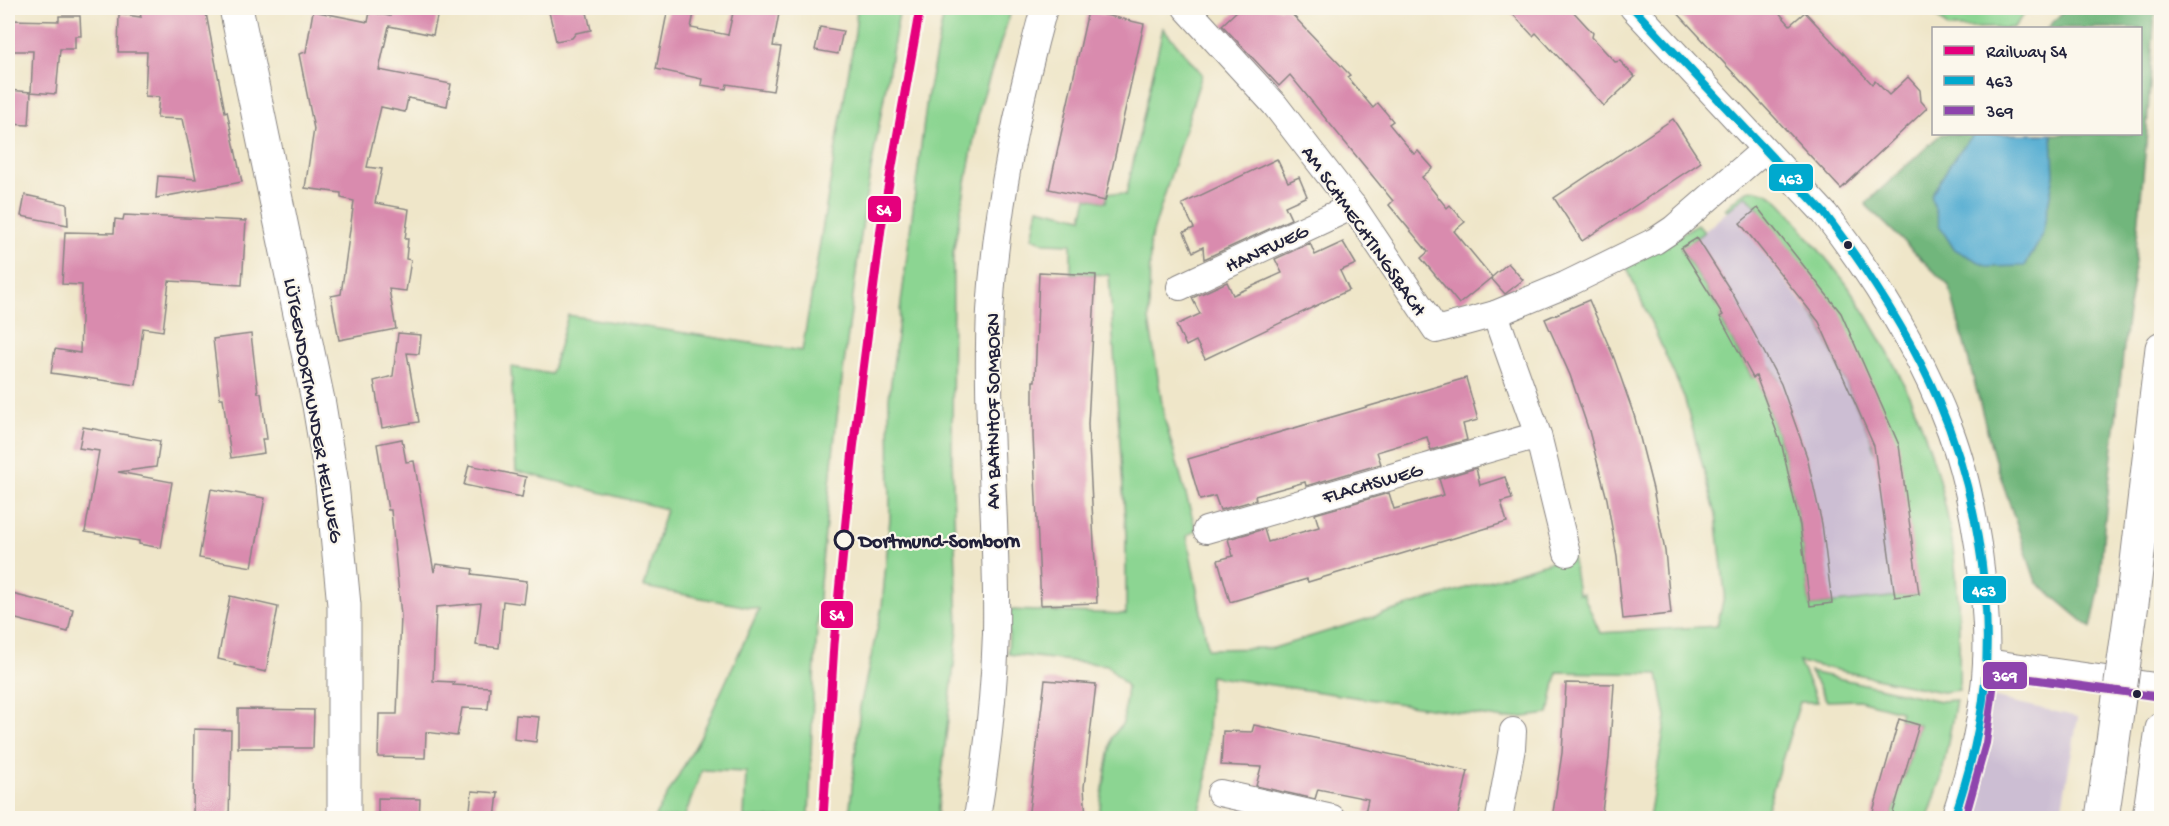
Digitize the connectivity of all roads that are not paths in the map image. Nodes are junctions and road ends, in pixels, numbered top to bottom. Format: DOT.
graph roads {
  1 [pos="237,8"];
  2 [pos="1044,8"];
  3 [pos="1186,8"];
  4 [pos="1633,8"];
  5 [pos="1764,150"];
  6 [pos="1353,206"];
  7 [pos="1179,287"];
  8 [pos="1495,314"];
  9 [pos="2162,348"];
  10 [pos="1538,435"];
  11 [pos="1206,530"];
  12 [pos="1567,553"];
  13 [pos="1986,662"];
  14 [pos="2162,687"];
  15 [pos="2162,729"];
  16 [pos="1513,731"];
  17 [pos="1220,792"];
  18 [pos="344,819"];
  19 [pos="977,819"];
  20 [pos="1332,819"];
  21 [pos="1498,819"];
  22 [pos="1954,819"];
  23 [pos="2102,819"];
  24 [pos="2149,819"];
  1 -- 18 [label="main road, LÜTGENDORTMUNDER HELLWEG"];
  2 -- 19 [label="street, AM BAHNHOF SOMBORN"];
  3 -- 6 [label="street, AM SCHMECHTINGSBACH"];
  4 -- 5 [label="street"];
  5 -- 8 [label="street, AM SCHMECHTINGSBACH"];
  5 -- 13 [label="street"];
  6 -- 7 [label="street, HANFWEG"];
  6 -- 8 [label="street, AM SCHMECHTINGSBACH"];
  8 -- 10 [label="street"];
  9 -- 23 [label="main road, bridge"];
  10 -- 11 [label="street, FLACHSWEG"];
  10 -- 12 [label="street"];
  13 -- 14 [label="street"];
  13 -- 22 [label="street"];
  15 -- 24 [label="main road"];
  16 -- 21 [label="street"];
  17 -- 20 [label="street"];
}
